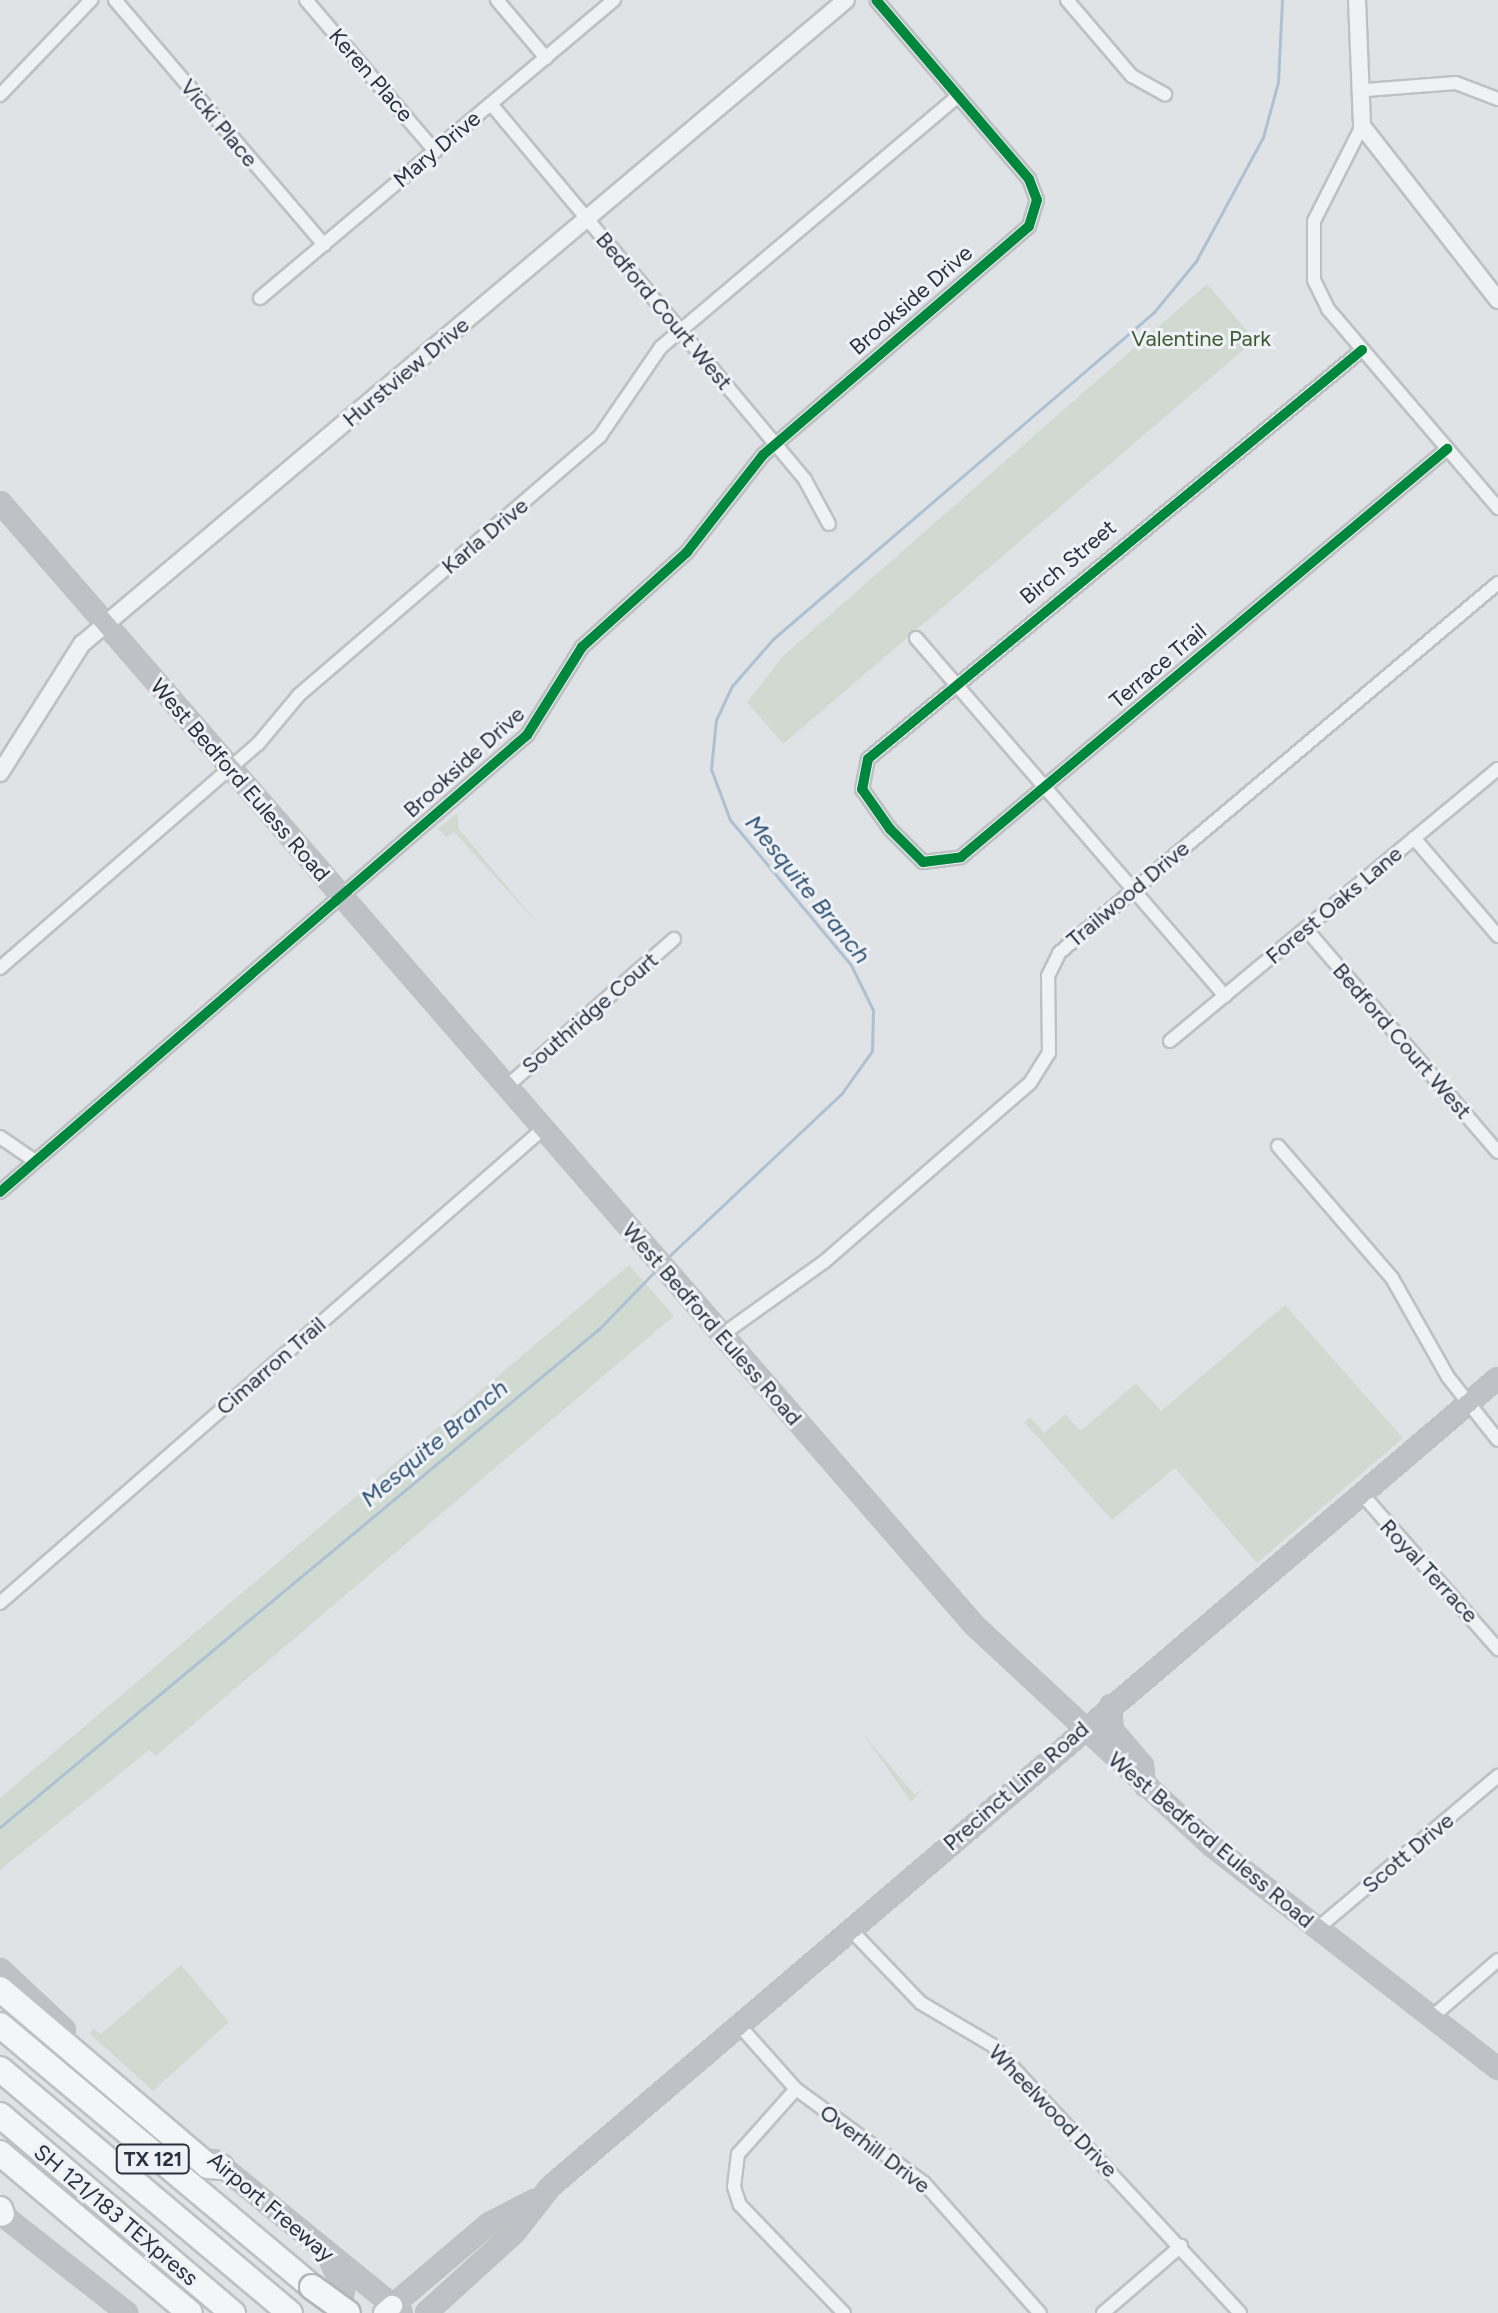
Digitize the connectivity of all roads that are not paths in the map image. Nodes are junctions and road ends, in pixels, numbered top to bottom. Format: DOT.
graph roads {
  1 [pos="91,0"];
  2 [pos="115,0"];
  3 [pos="306,0"];
  4 [pos="497,0"];
  5 [pos="614,0"];
  6 [pos="846,0"];
  7 [pos="876,0"];
  8 [pos="1067,0"];
  9 [pos="1357,0"];
  10 [pos="546,58"];
  11 [pos="1366,90"];
  12 [pos="1165,94"];
  13 [pos="0,95"];
  14 [pos="958,96"];
  15 [pos="1498,99"];
  16 [pos="491,104"];
  17 [pos="1362,126"];
  18 [pos="435,151"];
  19 [pos="588,219"];
  20 [pos="324,245"];
  21 [pos="260,298"];
  22 [pos="1498,300"];
  23 [pos="680,331"];
  24 [pos="1362,350"];
  25 [pos="775,443"];
  26 [pos="1447,449"];
  27 [pos="0,502"];
  28 [pos="1498,508"];
  29 [pos="829,524"];
  30 [pos="1498,583"];
  31 [pos="106,624"];
  32 [pos="916,638"];
  33 [pos="956,683"];
  34 [pos="230,768"];
  35 [pos="1498,769"];
  36 [pos="0,773"];
  37 [pos="1046,787"];
  38 [pos="890,829"];
  39 [pos="1414,838"];
  40 [pos="1134,889"];
  41 [pos="342,897"];
  42 [pos="1306,929"];
  43 [pos="1498,936"];
  44 [pos="674,939"];
  45 [pos="0,968"];
  46 [pos="1225,996"];
  47 [pos="1170,1041"];
  48 [pos="506,1087"];
  49 [pos="543,1129"];
  50 [pos="0,1137"];
  51 [pos="1278,1146"];
  52 [pos="1498,1152"];
  53 [pos="35,1161"];
  54 [pos="0,1192"];
  55 [pos="722,1335"];
  56 [pos="1498,1378"];
  57 [pos="1466,1404"];
  58 [pos="1498,1440"];
  59 [pos="1361,1493"];
  60 [pos="0,1603"];
  61 [pos="1498,1649"];
  62 [pos="1111,1705"];
  63 [pos="1081,1730"];
  64 [pos="1498,1776"];
  65 [pos="1145,1786"];
  66 [pos="1318,1928"];
  67 [pos="850,1929"];
  68 [pos="1498,1960"];
  69 [pos="0,1969"];
  70 [pos="0,1989"];
  71 [pos="1432,2017"];
  72 [pos="738,2024"];
  73 [pos="0,2025"];
  74 [pos="0,2069"];
  75 [pos="1498,2069"];
  76 [pos="796,2089"];
  77 [pos="0,2115"];
  78 [pos="0,2153"];
  79 [pos="221,2167"];
  80 [pos="0,2169"];
  81 [pos="538,2198"];
  82 [pos="1,2212"];
  83 [pos="1181,2246"];
  84 [pos="328,2256"];
  85 [pos="458,2284"];
  86 [pos="393,2311"];
  87 [pos="127,2313"];
  88 [pos="167,2313"];
  89 [pos="190,2313"];
  90 [pos="233,2313"];
  91 [pos="290,2313"];
  92 [pos="339,2313"];
  93 [pos="348,2313"];
  94 [pos="426,2313"];
  95 [pos="452,2313"];
  96 [pos="844,2313"];
  97 [pos="1040,2313"];
  98 [pos="1103,2313"];
  99 [pos="1240,2313"];
  1 -- 13 [label="street"];
  2 -- 20 [label="street, Vicki Place"];
  3 -- 18 [label="street, Keren Place"];
  4 -- 10 [label="street"];
  5 -- 10 [label="street, Mary Drive"];
  6 -- 19 [label="street, Hurstview Drive"];
  7 -- 14 [label="street"];
  8 -- 12 [label="street"];
  9 -- 11 [label="street"];
  10 -- 16 [label="street, Mary Drive"];
  11 -- 15 [label="street"];
  11 -- 17 [label="street"];
  14 -- 23 [label="street, Karla Drive"];
  14 -- 25 [label="street, Brookside Drive"];
  16 -- 18 [label="street, Mary Drive"];
  16 -- 19 [label="street, Bedford Court West"];
  17 -- 22 [label="street"];
  17 -- 24 [label="street"];
  18 -- 20 [label="street, Mary Drive"];
  19 -- 23 [label="street, Bedford Court West"];
  19 -- 31 [label="street, Hurstview Drive"];
  20 -- 21 [label="street, Mary Drive"];
  23 -- 25 [label="street, Bedford Court West"];
  23 -- 34 [label="street, Karla Drive"];
  24 -- 26 [label="street"];
  24 -- 33 [label="street, Birch Street"];
  25 -- 29 [label="street, Bedford Court West"];
  25 -- 41 [label="street, Brookside Drive"];
  26 -- 28 [label="street"];
  26 -- 37 [label="street, Terrace Trail"];
  27 -- 31 [label="main road, West Bedford Euless Road"];
  30 -- 40 [label="street, Trailwood Drive"];
  31 -- 34 [label="main road, West Bedford Euless Road"];
  31 -- 36 [label="street, Hurstview Drive"];
  32 -- 33 [label="street"];
  33 -- 37 [label="street"];
  33 -- 38 [label="street, Birch Street"];
  34 -- 41 [label="main road, West Bedford Euless Road"];
  34 -- 45 [label="street, Karla Drive"];
  35 -- 39 [label="street, Forest Oaks Lane"];
  37 -- 38 [label="street, Terrace Trail"];
  37 -- 40 [label="street"];
  39 -- 42 [label="street, Forest Oaks Lane"];
  39 -- 43 [label="street"];
  40 -- 46 [label="street"];
  40 -- 55 [label="street, Trailwood Drive"];
  41 -- 48 [label="main road, West Bedford Euless Road"];
  41 -- 53 [label="street, Brookside Drive"];
  42 -- 46 [label="street, Forest Oaks Lane"];
  42 -- 52 [label="street, Bedford Court West"];
  44 -- 48 [label="street, Southridge Court"];
  46 -- 47 [label="street, Forest Oaks Lane"];
  48 -- 49 [label="main road, West Bedford Euless Road"];
  49 -- 55 [label="main road, West Bedford Euless Road"];
  49 -- 60 [label="street, Cimarron Trail"];
  50 -- 53 [label="street"];
  51 -- 57 [label="street"];
  53 -- 54 [label="street, Brookside Drive"];
  55 -- 63 [label="main road, West Bedford Euless Road"];
  56 -- 57 [label="main road, Precinct Line Road"];
  57 -- 58 [label="street"];
  57 -- 59 [label="main road, Precinct Line Road"];
  59 -- 61 [label="street, Royal Terrace"];
  59 -- 62 [label="main road, Precinct Line Road"];
  62 -- 63 [label="main road, Precinct Line Road"];
  62 -- 65 [label="main road"];
  63 -- 65 [label="main road, West Bedford Euless Road"];
  63 -- 67 [label="main road, Precinct Line Road"];
  64 -- 66 [label="street, Scott Drive"];
  65 -- 66 [label="main road, West Bedford Euless Road"];
  66 -- 71 [label="main road, West Bedford Euless Road"];
  67 -- 72 [label="main road, Precinct Line Road"];
  67 -- 83 [label="street, Wheelwood Drive"];
  68 -- 71 [label="street"];
  69 -- 79 [label="main road, Airport Freeway"];
  70 -- 79 [label="highway"];
  71 -- 75 [label="main road, West Bedford Euless Road"];
  72 -- 76 [label="street, Overhill Drive"];
  72 -- 81 [label="main road, Precinct Line Road"];
  73 -- 93 [label="highway, Airport Freeway / TX 121, bridge"];
  74 -- 91 [label="highway"];
  76 -- 96 [label="street"];
  76 -- 97 [label="street, Overhill Drive"];
  77 -- 90 [label="highway, SH 121/183 TEXpress"];
  78 -- 89 [label="highway"];
  79 -- 84 [label="main road, Airport Freeway"];
  80 -- 88 [label="highway"];
  81 -- 85 [label="main road, Precinct Line Road"];
  81 -- 86 [label="main road, Precinct Line Road"];
  82 -- 87 [label="main road"];
  83 -- 98 [label="street"];
  83 -- 99 [label="street, Wheelwood Drive"];
  84 -- 86 [label="main road, Airport Freeway"];
  84 -- 92 [label="main road"];
  85 -- 94 [label="main road, Precinct Line Road"];
  85 -- 95 [label="main road"];
}
